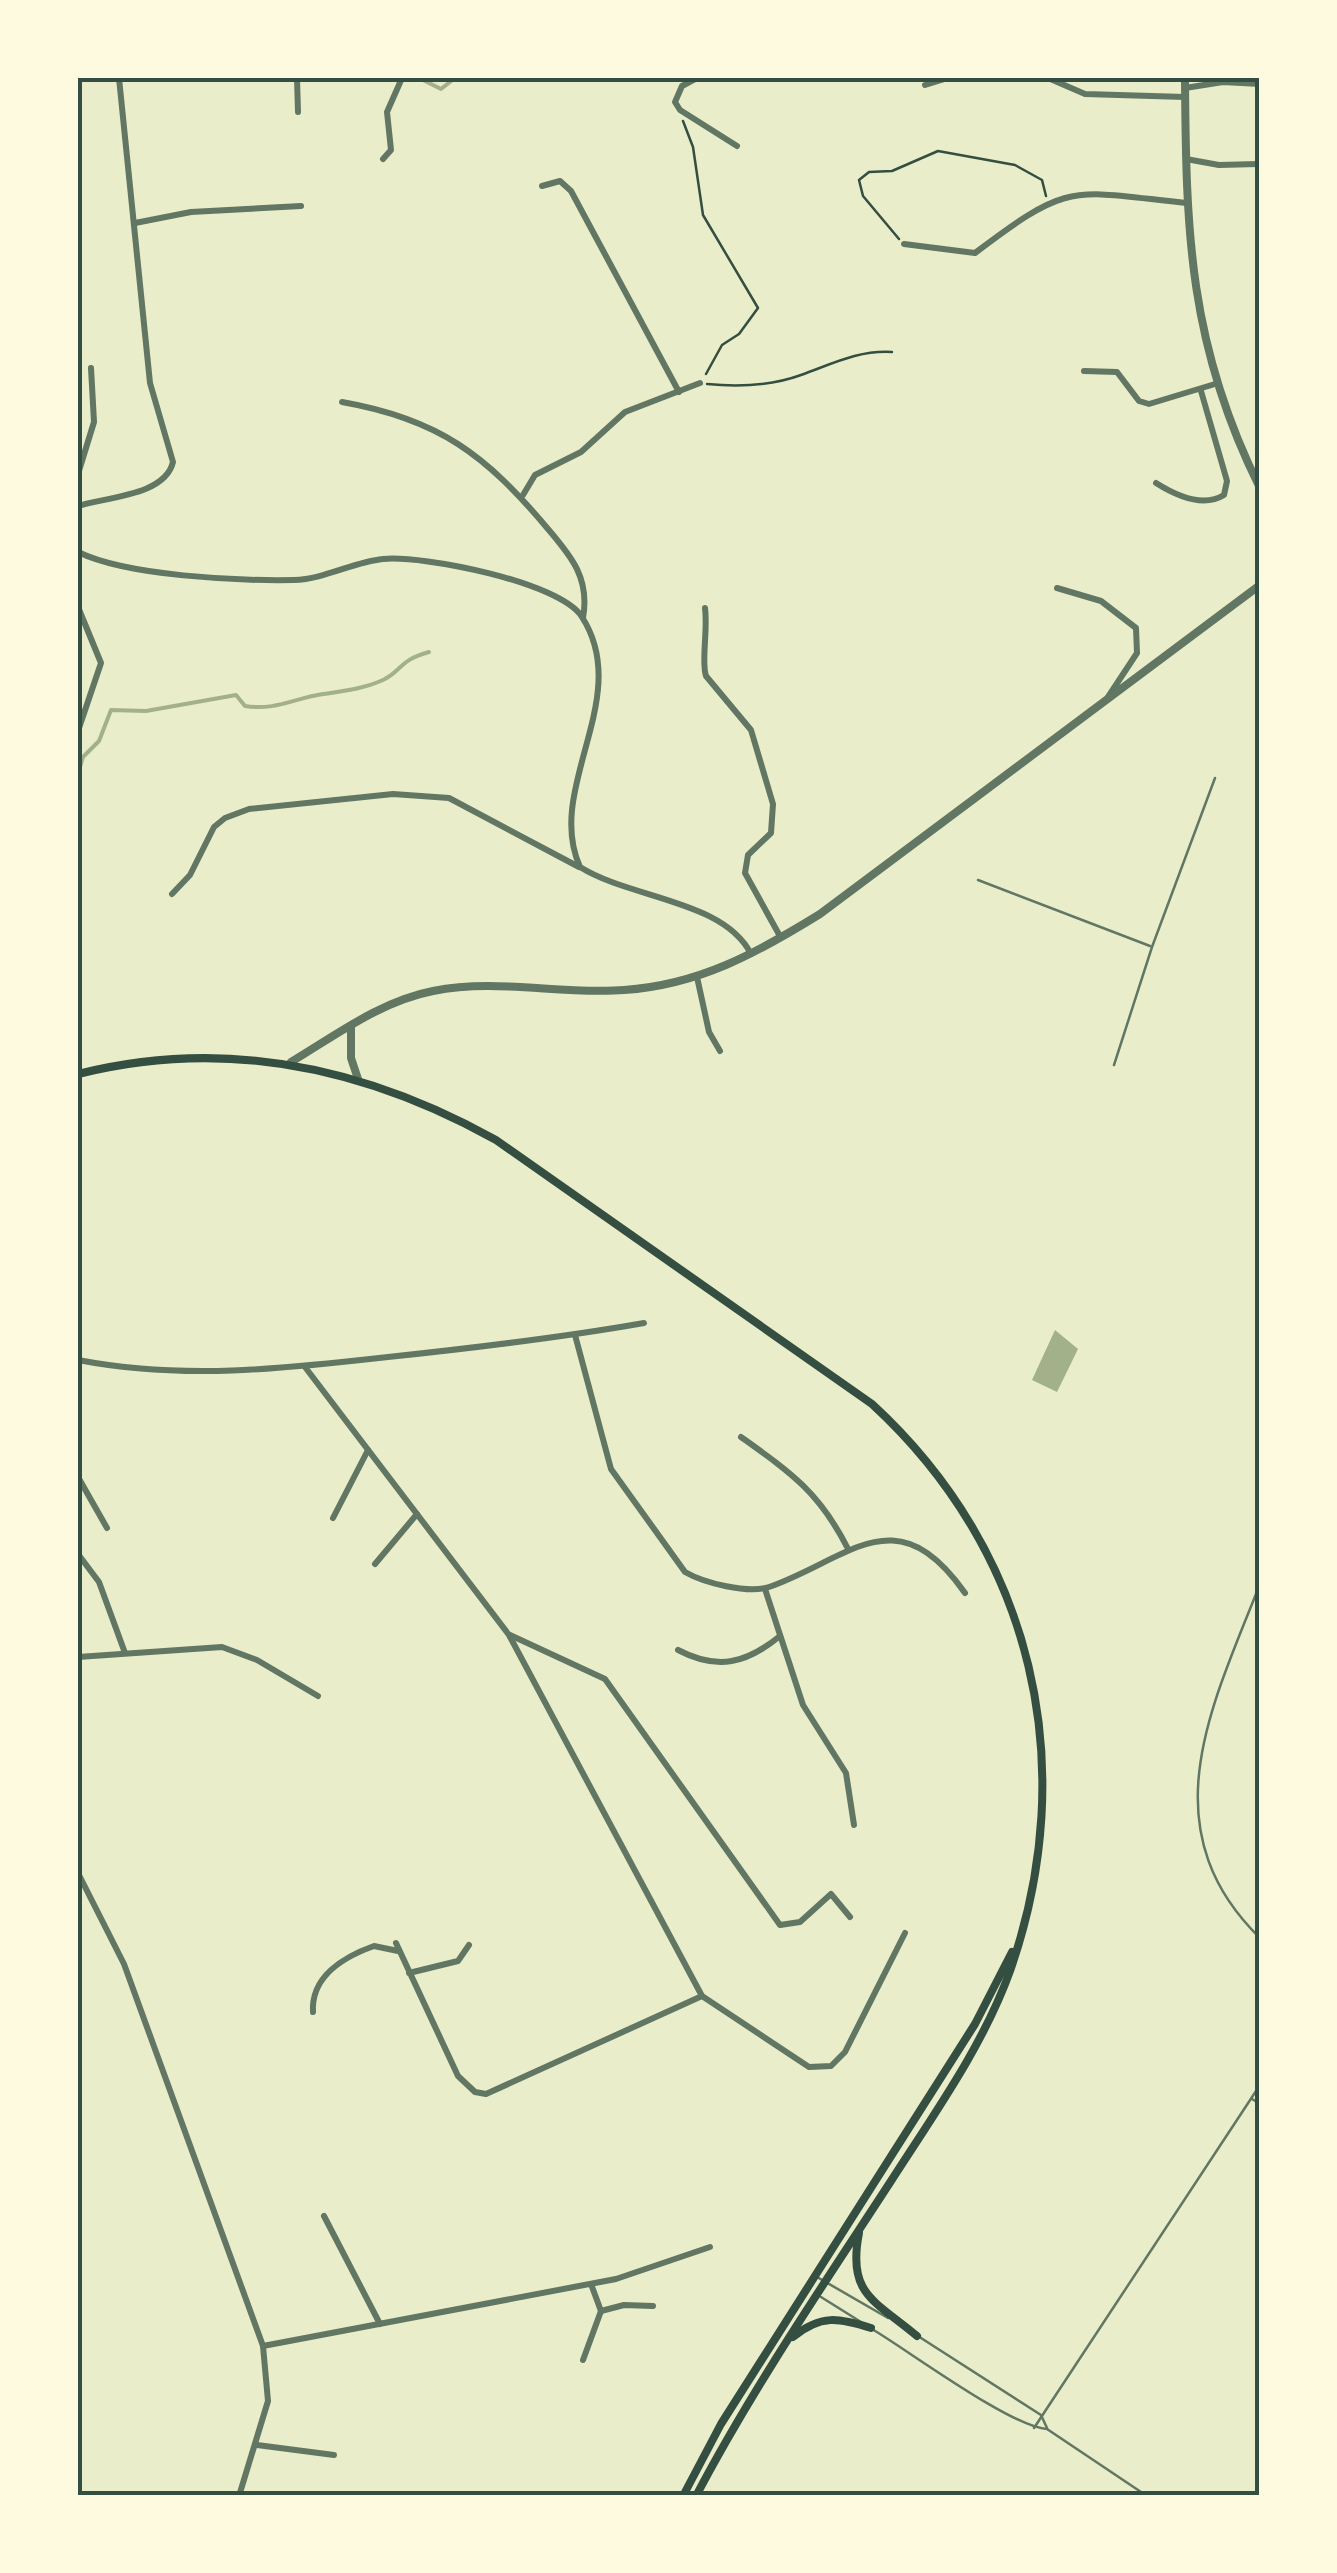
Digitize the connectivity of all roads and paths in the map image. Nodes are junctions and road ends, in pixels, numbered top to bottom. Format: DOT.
graph roads {
  1 [pos="119,78"];
  2 [pos="298,78"];
  3 [pos="402,78"];
  4 [pos="697,78"];
  5 [pos="948,78"];
  6 [pos="1048,78"];
  7 [pos="925,84"];
  8 [pos="1260,84"];
  9 [pos="1185,88"];
  10 [pos="675,102"];
  11 [pos="298,112"];
  12 [pos="737,146"];
  13 [pos="383,159"];
  14 [pos="1186,159"];
  15 [pos="1258,164"];
  16 [pos="542,186"];
  17 [pos="1047,202"];
  18 [pos="1187,202"];
  19 [pos="302,206"];
  20 [pos="135,223"];
  21 [pos="904,244"];
  22 [pos="892,352"];
  23 [pos="92,368"];
  24 [pos="1084,370"];
  25 [pos="700,384"];
  26 [pos="1216,384"];
  27 [pos="1201,391"];
  28 [pos="679,392"];
  29 [pos="342,402"];
  30 [pos="78,474"];
  31 [pos="1156,483"];
  32 [pos="1260,488"];
  33 [pos="523,494"];
  34 [pos="78,506"];
  35 [pos="78,552"];
  36 [pos="1260,585"];
  37 [pos="1057,588"];
  38 [pos="78,608"];
  39 [pos="705,608"];
  40 [pos="584,618"];
  41 [pos="1108,698"];
  42 [pos="78,731"];
  43 [pos="1215,778"];
  44 [pos="580,867"];
  45 [pos="978,880"];
  46 [pos="172,894"];
  47 [pos="781,938"];
  48 [pos="1152,946"];
  49 [pos="752,956"];
  50 [pos="697,976"];
  51 [pos="351,1027"];
  52 [pos="720,1051"];
  53 [pos="291,1062"];
  54 [pos="1114,1065"];
  55 [pos="78,1074"];
  56 [pos="358,1079"];
  57 [pos="644,1323"];
  58 [pos="575,1335"];
  59 [pos="78,1360"];
  60 [pos="305,1367"];
  61 [pos="740,1437"];
  62 [pos="368,1450"];
  63 [pos="78,1477"];
  64 [pos="417,1514"];
  65 [pos="334,1518"];
  66 [pos="107,1528"];
  67 [pos="846,1548"];
  68 [pos="78,1554"];
  69 [pos="375,1564"];
  70 [pos="1260,1584"];
  71 [pos="765,1589"];
  72 [pos="964,1594"];
  73 [pos="509,1635"];
  74 [pos="780,1636"];
  75 [pos="678,1650"];
  76 [pos="125,1653"];
  77 [pos="78,1657"];
  78 [pos="318,1696"];
  79 [pos="854,1825"];
  80 [pos="78,1873"];
  81 [pos="850,1917"];
  82 [pos="905,1933"];
  83 [pos="1260,1938"];
  84 [pos="396,1943"];
  85 [pos="469,1945"];
  86 [pos="1014,1949"];
  87 [pos="400,1952"];
  88 [pos="409,1972"];
  89 [pos="702,1996"];
  90 [pos="313,2012"];
  91 [pos="1260,2085"];
  92 [pos="1250,2098"];
  93 [pos="1260,2104"];
  94 [pos="324,2216"];
  95 [pos="860,2228"];
  96 [pos="710,2247"];
  97 [pos="814,2275"];
  98 [pos="826,2283"];
  99 [pos="591,2284"];
  100 [pos="806,2287"];
  101 [pos="816,2294"];
  102 [pos="653,2306"];
  103 [pos="601,2311"];
  104 [pos="380,2324"];
  105 [pos="871,2328"];
  106 [pos="916,2336"];
  107 [pos="787,2342"];
  108 [pos="262,2346"];
  109 [pos="583,2360"];
  110 [pos="1041,2415"];
  111 [pos="1034,2428"];
  112 [pos="1047,2429"];
  113 [pos="257,2445"];
  114 [pos="334,2456"];
  115 [pos="242,2495"];
  116 [pos="684,2496"];
  117 [pos="696,2496"];
  118 [pos="1147,2496"];
  1 -- 20 [label="street"];
  2 -- 11 [label="street"];
  3 -- 13 [label="street"];
  4 -- 10 [label="street"];
  5 -- 7 [label="street"];
  6 -- 9 [label="street"];
  8 -- 9 [label="street"];
  9 -- 14 [label="street"];
  10 -- 12 [label="street"];
  10 -- 25 [label="path"];
  14 -- 15 [label="street"];
  14 -- 18 [label="street"];
  16 -- 28 [label="street"];
  17 -- 18 [label="street"];
  17 -- 21 [label="street"];
  17 -- 21 [label="path"];
  18 -- 26 [label="street"];
  19 -- 20 [label="street"];
  20 -- 34 [label="street"];
  22 -- 25 [label="path"];
  23 -- 30 [label="street"];
  24 -- 27 [label="street"];
  25 -- 28 [label="street"];
  26 -- 27 [label="street"];
  26 -- 32 [label="street"];
  27 -- 31 [label="street"];
  28 -- 33 [label="street"];
  29 -- 33 [label="street"];
  33 -- 40 [label="street"];
  35 -- 40 [label="street"];
  36 -- 41 [label="street"];
  37 -- 41 [label="street"];
  38 -- 42 [label="street"];
  39 -- 47 [label="street"];
  40 -- 44 [label="street"];
  41 -- 47 [label="street"];
  43 -- 48 [label="lane"];
  44 -- 46 [label="street"];
  44 -- 49 [label="street"];
  45 -- 48 [label="lane"];
  47 -- 49 [label="street"];
  48 -- 54 [label="lane"];
  49 -- 50 [label="street"];
  50 -- 51 [label="street"];
  50 -- 52 [label="street"];
  51 -- 53 [label="street"];
  51 -- 56 [label="street"];
  53 -- 55 [label="main road"];
  53 -- 56 [label="main road"];
  56 -- 86 [label="main road"];
  57 -- 58 [label="street"];
  58 -- 60 [label="street"];
  58 -- 71 [label="street"];
  59 -- 60 [label="street"];
  60 -- 62 [label="street"];
  61 -- 67 [label="street"];
  62 -- 64 [label="street"];
  62 -- 65 [label="street"];
  63 -- 66 [label="street"];
  64 -- 69 [label="street"];
  64 -- 73 [label="street"];
  67 -- 71 [label="street"];
  67 -- 72 [label="street"];
  68 -- 76 [label="street"];
  70 -- 83 [label="lane"];
  71 -- 74 [label="street"];
  73 -- 81 [label="street"];
  73 -- 89 [label="street"];
  74 -- 75 [label="street"];
  74 -- 79 [label="street"];
  76 -- 77 [label="street"];
  76 -- 78 [label="street"];
  80 -- 108 [label="street"];
  82 -- 89 [label="street"];
  84 -- 87 [label="street"];
  85 -- 88 [label="street"];
  86 -- 95 [label="main road"];
  86 -- 97 [label="main road"];
  87 -- 88 [label="street"];
  87 -- 90 [label="street"];
  88 -- 89 [label="street"];
  91 -- 92 [label="lane"];
  92 -- 93 [label="lane"];
  92 -- 110 [label="lane"];
  94 -- 104 [label="street"];
  95 -- 98 [label="main road"];
  95 -- 106 [label="main road"];
  96 -- 99 [label="street"];
  97 -- 98 [label="lane"];
  97 -- 100 [label="main road"];
  98 -- 101 [label="main road"];
  98 -- 106 [label="lane"];
  99 -- 103 [label="street"];
  99 -- 104 [label="street"];
  100 -- 101 [label="lane"];
  100 -- 116 [label="main road"];
  101 -- 105 [label="lane"];
  101 -- 107 [label="main road"];
  102 -- 103 [label="street"];
  103 -- 109 [label="street"];
  104 -- 108 [label="street"];
  105 -- 107 [label="main road"];
  105 -- 111 [label="lane"];
  106 -- 110 [label="lane"];
  107 -- 117 [label="main road"];
  108 -- 113 [label="street"];
  110 -- 111 [label="lane"];
  110 -- 112 [label="lane"];
  111 -- 112 [label="lane"];
  112 -- 118 [label="lane"];
  113 -- 114 [label="street"];
  113 -- 115 [label="street"];
}
